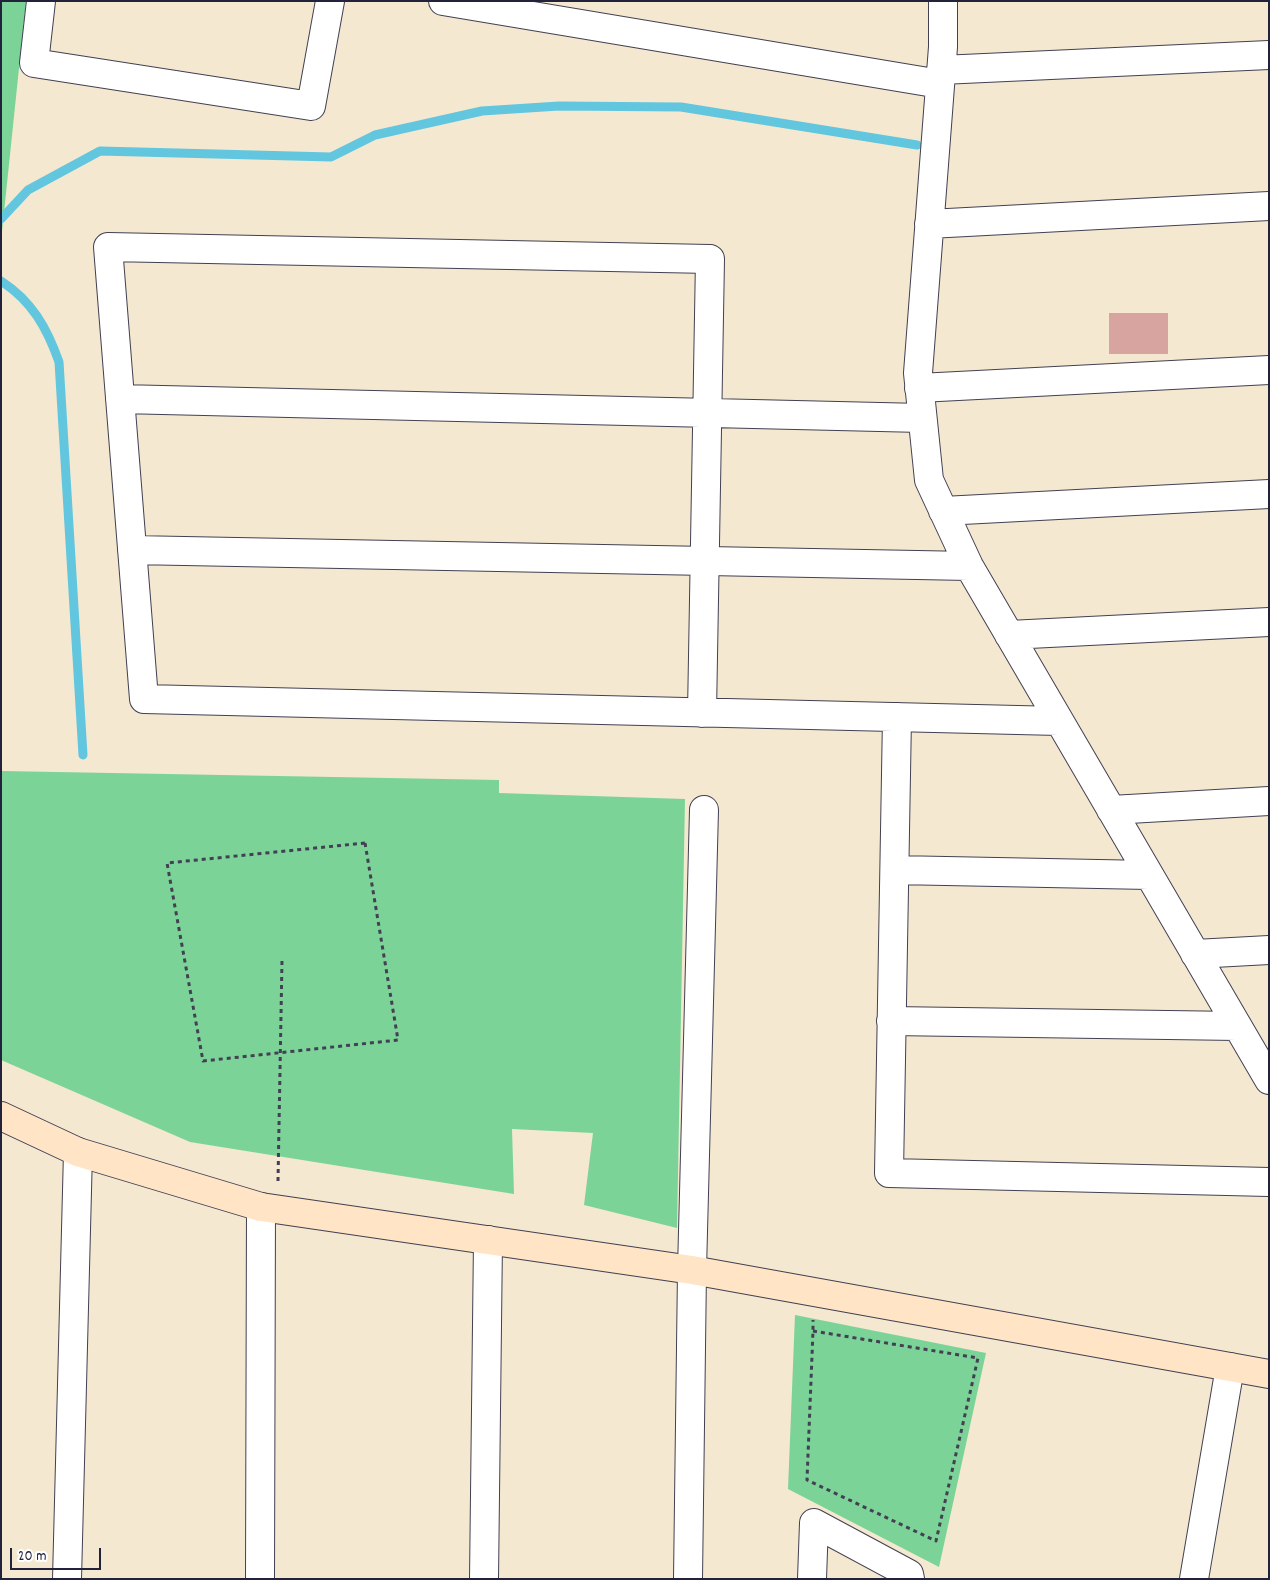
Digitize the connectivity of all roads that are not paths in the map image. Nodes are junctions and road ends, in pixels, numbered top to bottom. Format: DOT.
graph roads {
  1 [pos="41,1"];
  2 [pos="330,1"];
  3 [pos="444,1"];
  4 [pos="944,1"];
  5 [pos="1269,55"];
  6 [pos="941,77"];
  7 [pos="1269,206"];
  8 [pos="929,224"];
  9 [pos="1269,370"];
  10 [pos="919,388"];
  11 [pos="120,399"];
  12 [pos="706,413"];
  13 [pos="922,418"];
  14 [pos="1269,494"];
  15 [pos="943,511"];
  16 [pos="132,550"];
  17 [pos="704,561"];
  18 [pos="969,566"];
  19 [pos="1269,622"];
  20 [pos="1009,635"];
  21 [pos="702,713"];
  22 [pos="897,717"];
  23 [pos="1059,721"];
  24 [pos="1269,801"];
  25 [pos="704,810"];
  26 [pos="1111,810"];
  27 [pos="895,870"];
  28 [pos="1149,875"];
  29 [pos="1269,950"];
  30 [pos="1195,954"];
  31 [pos="891,1021"];
  32 [pos="1237,1026"];
  33 [pos="1269,1080"];
  34 [pos="1,1116"];
  35 [pos="78,1152"];
  36 [pos="1269,1182"];
  37 [pos="269,1208"];
  38 [pos="488,1240"];
  39 [pos="692,1270"];
  40 [pos="1230,1367"];
  41 [pos="1269,1374"];
  42 [pos="68,1579"];
  43 [pos="260,1579"];
  44 [pos="484,1579"];
  45 [pos="688,1579"];
  46 [pos="812,1579"];
  47 [pos="910,1579"];
  48 [pos="1194,1579"];
  1 -- 2 [label="street"];
  3 -- 6 [label="street"];
  4 -- 6 [label="street"];
  5 -- 6 [label="street"];
  6 -- 8 [label="street"];
  7 -- 8 [label="street"];
  8 -- 10 [label="street"];
  9 -- 10 [label="street"];
  10 -- 13 [label="street"];
  11 -- 12 [label="street"];
  11 -- 12 [label="street"];
  11 -- 16 [label="street"];
  12 -- 13 [label="street"];
  12 -- 17 [label="street"];
  13 -- 15 [label="street"];
  14 -- 15 [label="street"];
  15 -- 18 [label="street"];
  16 -- 17 [label="street"];
  16 -- 21 [label="street"];
  17 -- 18 [label="street"];
  17 -- 21 [label="street"];
  18 -- 20 [label="street"];
  19 -- 20 [label="street"];
  20 -- 23 [label="street"];
  21 -- 22 [label="street"];
  22 -- 23 [label="street"];
  22 -- 27 [label="street"];
  23 -- 26 [label="street"];
  24 -- 26 [label="street"];
  25 -- 39 [label="street"];
  26 -- 28 [label="street"];
  27 -- 28 [label="street"];
  27 -- 31 [label="street"];
  28 -- 30 [label="street"];
  29 -- 30 [label="street"];
  30 -- 32 [label="street"];
  31 -- 32 [label="street"];
  31 -- 36 [label="street"];
  32 -- 33 [label="street"];
  34 -- 35 [label="main road"];
  35 -- 37 [label="main road"];
  35 -- 42 [label="street"];
  37 -- 38 [label="main road"];
  37 -- 43 [label="street"];
  38 -- 39 [label="main road"];
  38 -- 44 [label="street"];
  39 -- 40 [label="main road"];
  39 -- 45 [label="street"];
  40 -- 41 [label="main road"];
  40 -- 48 [label="street"];
  46 -- 47 [label="street"];
}
